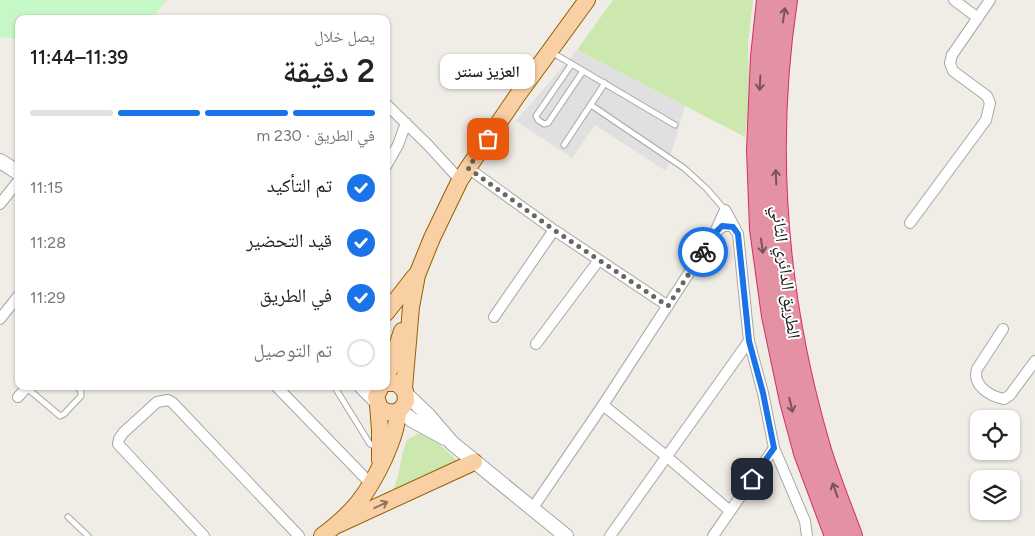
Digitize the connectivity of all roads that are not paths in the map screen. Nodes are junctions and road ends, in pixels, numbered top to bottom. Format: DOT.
graph roads {
  1 [pos="587,0"];
  2 [pos="767,0"];
  3 [pos="787,0"];
  4 [pos="954,0"];
  5 [pos="990,0"];
  6 [pos="978,18"];
  7 [pos="550,51"];
  8 [pos="571,65"];
  9 [pos="583,71"];
  10 [pos="605,83"];
  11 [pos="590,105"];
  12 [pos="390,108"];
  13 [pos="406,123"];
  14 [pos="674,125"];
  15 [pos="564,145"];
  16 [pos="390,159"];
  17 [pos="0,161"];
  18 [pos="15,170"];
  19 [pos="464,174"];
  20 [pos="15,185"];
  21 [pos="0,204"];
  22 [pos="725,210"];
  23 [pos="910,223"];
  24 [pos="554,230"];
  25 [pos="715,233"];
  26 [pos="738,234"];
  27 [pos="599,260"];
  28 [pos="417,275"];
  29 [pos="15,300"];
  30 [pos="390,304"];
  31 [pos="668,306"];
  32 [pos="411,307"];
  33 [pos="494,317"];
  34 [pos="0,320"];
  35 [pos="1003,329"];
  36 [pos="749,341"];
  37 [pos="536,344"];
  38 [pos="1035,361"];
  39 [pos="390,369"];
  40 [pos="390,382"];
  41 [pos="24,390"];
  42 [pos="30,390"];
  43 [pos="80,390"];
  44 [pos="280,390"];
  45 [pos="336,390"];
  46 [pos="367,390"];
  47 [pos="405,391"];
  48 [pos="18,397"];
  49 [pos="378,397"];
  50 [pos="603,405"];
  51 [pos="399,411"];
  52 [pos="452,442"];
  53 [pos="774,448"];
  54 [pos="381,449"];
  55 [pos="666,456"];
  56 [pos="474,462"];
  57 [pos="380,467"];
  58 [pos="372,485"];
  59 [pos="532,509"];
  60 [pos="730,511"];
  61 [pos="68,517"];
  62 [pos="336,525"];
  63 [pos="88,536"];
  64 [pos="204,536"];
  65 [pos="299,536"];
  66 [pos="322,536"];
  67 [pos="566,536"];
  68 [pos="610,536"];
  69 [pos="713,536"];
  70 [pos="807,536"];
  71 [pos="834,536"];
  72 [pos="852,536"];
  1 -- 7 [label="main road"];
  2 -- 71 [label="highway, الطريق الدائري الثاني, one-way"];
  72 -- 3 [label="highway, الطريق الدائري الثاني, one-way"];
  4 -- 6 [label="street"];
  5 -- 6 [label="street"];
  6 -- 23 [label="street"];
  7 -- 8 [label="lane"];
  7 -- 19 [label="main road"];
  8 -- 9 [label="lane"];
  8 -- 9 [label="lane"];
  9 -- 10 [label="lane"];
  10 -- 11 [label="lane"];
  10 -- 14 [label="lane"];
  11 -- 15 [label="lane"];
  11 -- 22 [label="lane"];
  12 -- 13 [label="street"];
  13 -- 16 [label="street"];
  13 -- 19 [label="street"];
  17 -- 18 [label="street"];
  19 -- 24 [label="street"];
  19 -- 28 [label="main road"];
  20 -- 21 [label="street"];
  22 -- 25 [label="street"];
  22 -- 26 [label="street"];
  24 -- 27 [label="street"];
  24 -- 33 [label="street"];
  25 -- 26 [label="street"];
  25 -- 31 [label="street"];
  26 -- 36 [label="street"];
  27 -- 31 [label="street"];
  27 -- 37 [label="street"];
  28 -- 30 [label="main road"];
  28 -- 32 [label="main road"];
  29 -- 34 [label="street"];
  31 -- 50 [label="street"];
  32 -- 39 [label="main road"];
  32 -- 47 [label="main road"];
  35 -- 38 [label="street"];
  36 -- 53 [label="street"];
  36 -- 55 [label="street"];
  40 -- 47 [label="main road"];
  41 -- 48 [label="street"];
  42 -- 43 [label="lane"];
  44 -- 58 [label="street"];
  45 -- 54 [label="lane"];
  46 -- 49 [label="street"];
  47 -- 51 [label="main road"];
  47 -- 52 [label="street"];
  49 -- 51 [label="main road"];
  49 -- 54 [label="main road"];
  50 -- 55 [label="street"];
  50 -- 59 [label="street"];
  51 -- 52 [label="street"];
  51 -- 57 [label="main road"];
  52 -- 56 [label="street"];
  53 -- 60 [label="street"];
  53 -- 70 [label="street"];
  54 -- 57 [label="main road"];
  55 -- 60 [label="street"];
  55 -- 68 [label="street"];
  56 -- 59 [label="street"];
  62 -- 56 [label="main road, one-way"];
  57 -- 58 [label="main road"];
  58 -- 62 [label="main road"];
  59 -- 67 [label="street"];
  60 -- 69 [label="street"];
  61 -- 63 [label="lane"];
  62 -- 66 [label="main road"];
  64 -- 65 [label="street"];
}
